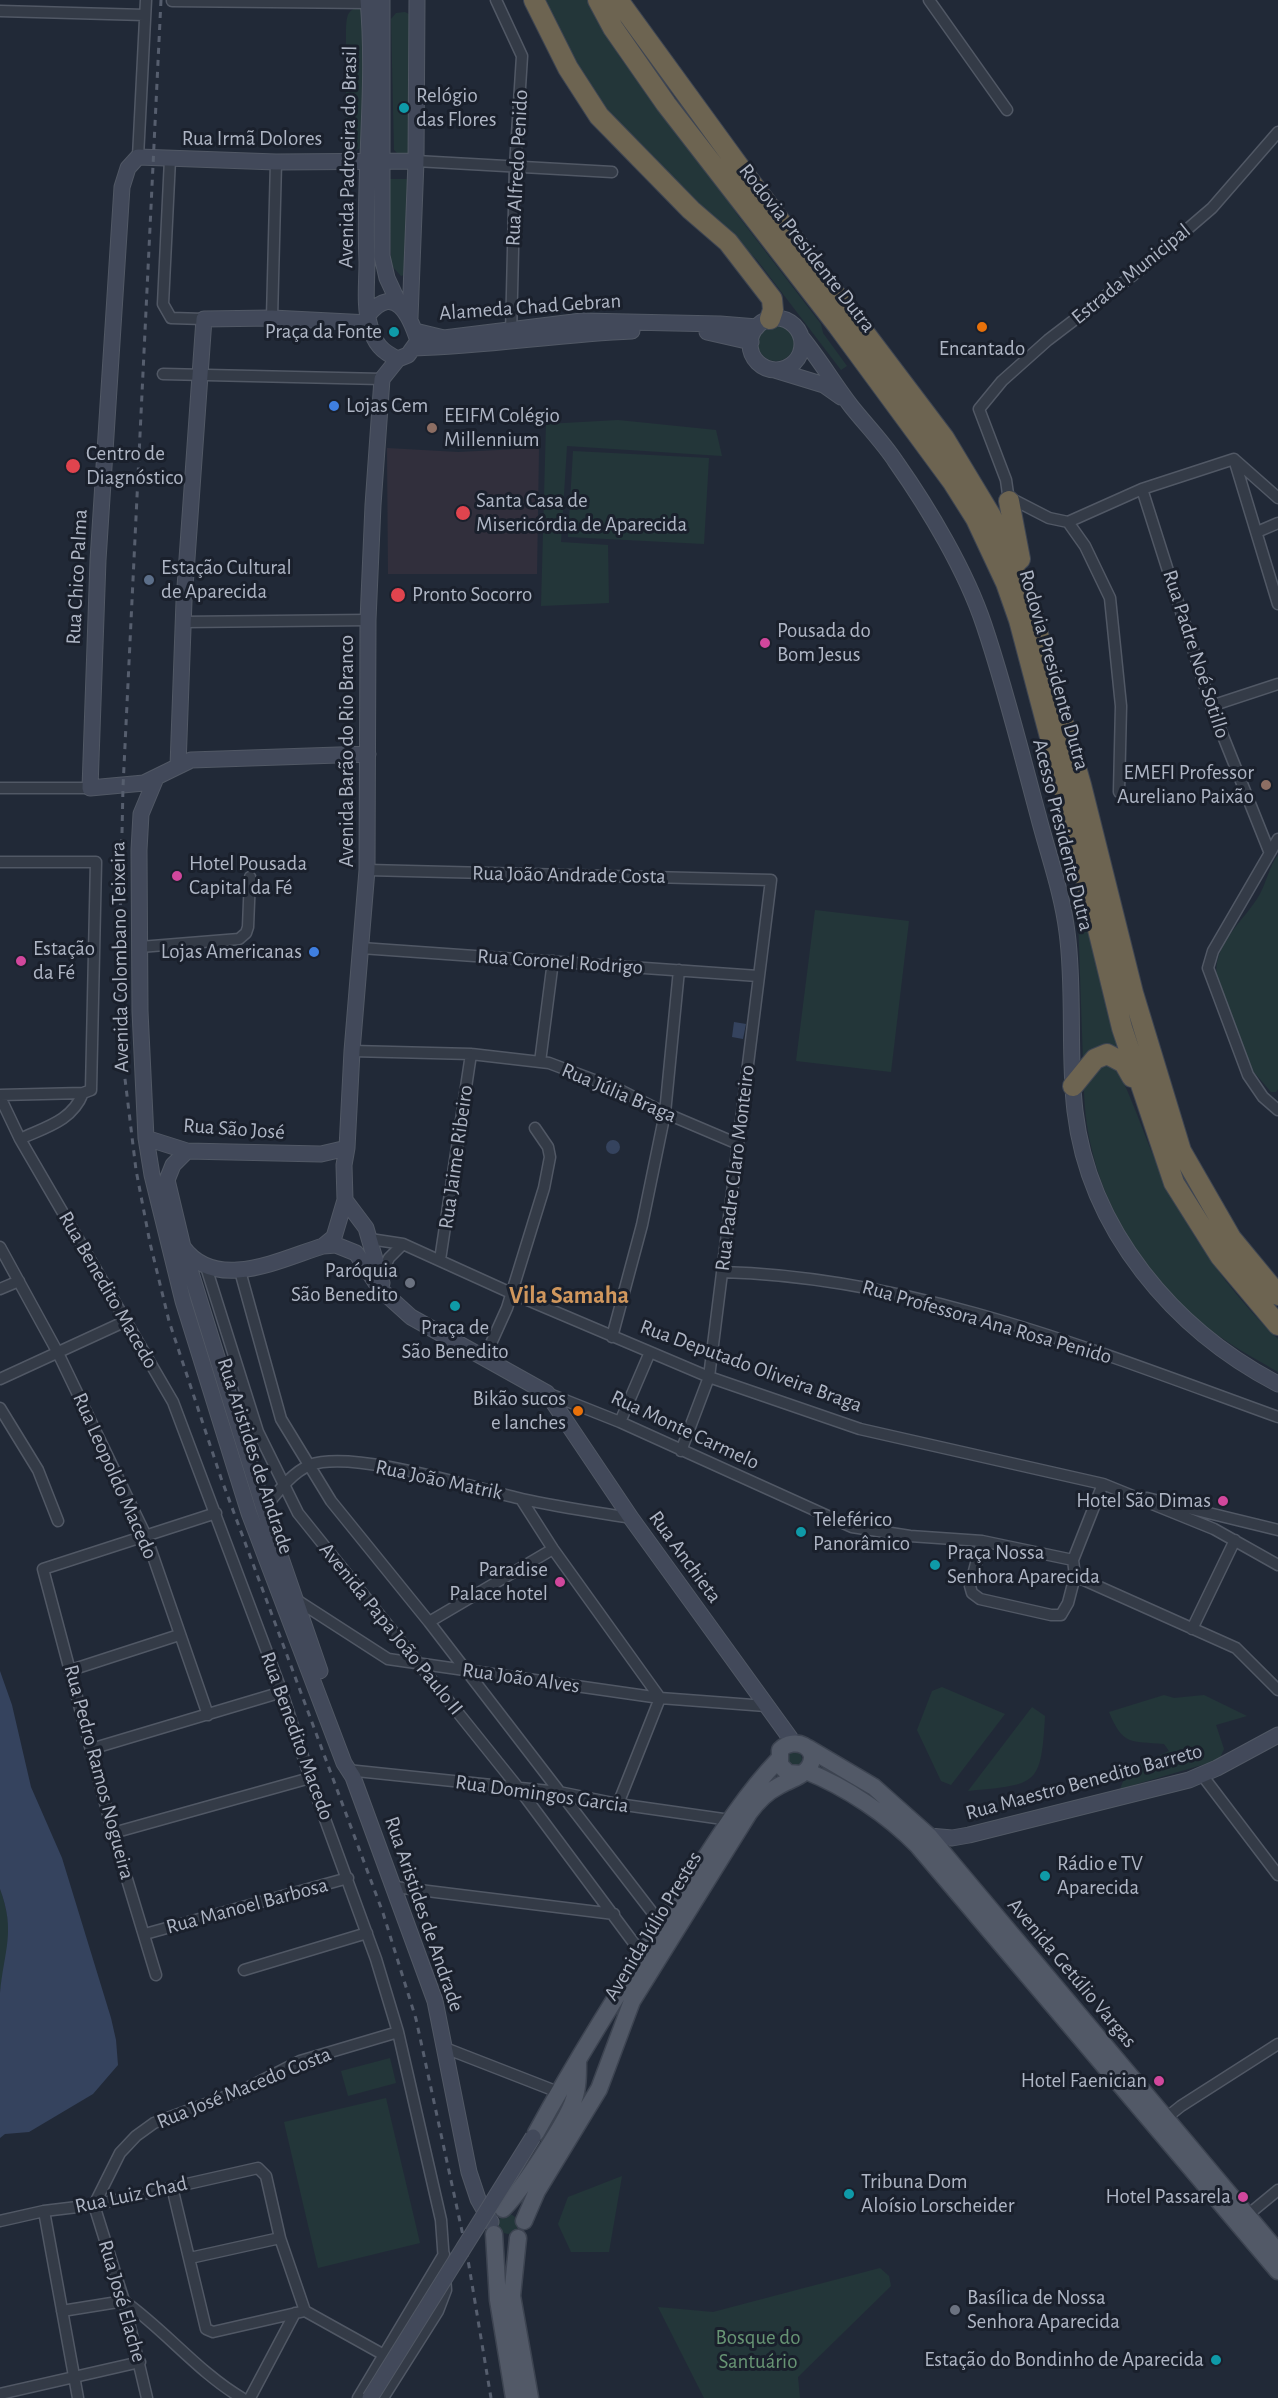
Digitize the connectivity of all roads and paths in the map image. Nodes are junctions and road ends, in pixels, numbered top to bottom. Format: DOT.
graph roads {
  1 [pos="146,0"];
  2 [pos="417,0"];
  3 [pos="496,0"];
  4 [pos="534,0"];
  5 [pos="598,0"];
  6 [pos="618,0"];
  7 [pos="930,0"];
  8 [pos="379,1"];
  9 [pos="172,2"];
  10 [pos="0,11"];
  11 [pos="145,15"];
  12 [pos="1007,111"];
  13 [pos="1278,132"];
  14 [pos="138,157"];
  15 [pos="171,159"];
  16 [pos="374,160"];
  17 [pos="276,162"];
  18 [pos="416,162"];
  19 [pos="515,166"];
  20 [pos="612,172"];
  21 [pos="272,318"];
  22 [pos="408,318"];
  23 [pos="204,319"];
  24 [pos="369,319"];
  25 [pos="764,323"];
  26 [pos="662,327"];
  27 [pos="511,335"];
  28 [pos="802,338"];
  29 [pos="751,342"];
  30 [pos="414,348"];
  31 [pos="398,359"];
  32 [pos="774,370"];
  33 [pos="163,374"];
  34 [pos="201,374"];
  35 [pos="381,379"];
  36 [pos="848,402"];
  37 [pos="1234,459"];
  38 [pos="1142,489"];
  39 [pos="1278,498"];
  40 [pos="1009,501"];
  41 [pos="1068,522"];
  42 [pos="1278,523"];
  43 [pos="1257,532"];
  44 [pos="1277,601"];
  45 [pos="1031,609"];
  46 [pos="368,620"];
  47 [pos="183,622"];
  48 [pos="1278,684"];
  49 [pos="1211,706"];
  50 [pos="368,754"];
  51 [pos="183,759"];
  52 [pos="156,778"];
  53 [pos="132,786"];
  54 [pos="0,788"];
  55 [pos="90,788"];
  56 [pos="1119,792"];
  57 [pos="141,814"];
  58 [pos="1278,839"];
  59 [pos="1269,851"];
  60 [pos="0,862"];
  61 [pos="367,870"];
  62 [pos="250,877"];
  63 [pos="771,879"];
  64 [pos="140,947"];
  65 [pos="362,948"];
  66 [pos="553,961"];
  67 [pos="680,970"];
  68 [pos="758,976"];
  69 [pos="352,1051"];
  70 [pos="471,1054"];
  71 [pos="540,1062"];
  72 [pos="1073,1086"];
  73 [pos="83,1093"];
  74 [pos="0,1096"];
  75 [pos="1278,1110"];
  76 [pos="664,1113"];
  77 [pos="534,1128"];
  78 [pos="146,1138"];
  79 [pos="20,1139"];
  80 [pos="1159,1140"];
  81 [pos="738,1144"];
  82 [pos="347,1148"];
  83 [pos="188,1151"];
  84 [pos="321,1154"];
  85 [pos="344,1165"];
  86 [pos="345,1200"];
  87 [pos="370,1239"];
  88 [pos="329,1241"];
  89 [pos="403,1244"];
  90 [pos="0,1246"];
  91 [pos="183,1247"];
  92 [pos="440,1260"];
  93 [pos="206,1267"];
  94 [pos="240,1271"];
  95 [pos="722,1272"];
  96 [pos="380,1277"];
  97 [pos="19,1281"];
  98 [pos="0,1289"];
  99 [pos="511,1293"];
  100 [pos="1278,1295"];
  101 [pos="386,1296"];
  102 [pos="126,1321"];
  103 [pos="1278,1324"];
  104 [pos="612,1336"];
  105 [pos="650,1352"];
  106 [pos="58,1353"];
  107 [pos="484,1359"];
  108 [pos="709,1377"];
  109 [pos="0,1379"];
  110 [pos="1278,1384"];
  111 [pos="547,1393"];
  112 [pos="0,1408"];
  113 [pos="1278,1417"];
  114 [pos="620,1422"];
  115 [pos="681,1452"];
  116 [pos="309,1466"];
  117 [pos="1102,1484"];
  118 [pos="284,1485"];
  119 [pos="1141,1498"];
  120 [pos="521,1499"];
  121 [pos="264,1509"];
  122 [pos="216,1513"];
  123 [pos="631,1518"];
  124 [pos="58,1521"];
  125 [pos="1278,1530"];
  126 [pos="146,1536"];
  127 [pos="1235,1540"];
  128 [pos="982,1541"];
  129 [pos="553,1549"];
  130 [pos="1073,1560"];
  131 [pos="1278,1565"];
  132 [pos="1075,1576"];
  133 [pos="295,1599"];
  134 [pos="429,1622"];
  135 [pos="1192,1629"];
  136 [pos="179,1635"];
  137 [pos="420,1665"];
  138 [pos="71,1670"];
  139 [pos="466,1670"];
  140 [pos="1278,1690"];
  141 [pos="282,1692"];
  142 [pos="660,1698"];
  143 [pos="765,1706"];
  144 [pos="208,1715"];
  145 [pos="1278,1735"];
  146 [pos="801,1745"];
  147 [pos="91,1749"];
  148 [pos="778,1760"];
  149 [pos="351,1772"];
  150 [pos="804,1772"];
  151 [pos="1202,1775"];
  152 [pos="310,1778"];
  153 [pos="520,1790"];
  154 [pos="842,1790"];
  155 [pos="559,1792"];
  156 [pos="618,1804"];
  157 [pos="749,1813"];
  158 [pos="730,1820"];
  159 [pos="113,1833"];
  160 [pos="929,1836"];
  161 [pos="1278,1875"];
  162 [pos="348,1878"];
  163 [pos="395,1887"];
  164 [pos="614,1914"];
  165 [pos="669,1923"];
  166 [pos="999,1931"];
  167 [pos="368,1933"];
  168 [pos="145,1934"];
  169 [pos="642,1954"];
  170 [pos="244,1970"];
  171 [pos="156,1975"];
  172 [pos="398,2032"];
  173 [pos="1278,2044"];
  174 [pos="446,2049"];
  175 [pos="581,2055"];
  176 [pos="610,2059"];
  177 [pos="603,2079"];
  178 [pos="558,2092"];
  179 [pos="574,2099"];
  180 [pos="1160,2123"];
  181 [pos="534,2135"];
  182 [pos="172,2187"];
  183 [pos="1278,2190"];
  184 [pos="94,2205"];
  185 [pos="44,2211"];
  186 [pos="494,2216"];
  187 [pos="1242,2219"];
  188 [pos="0,2221"];
  189 [pos="524,2221"];
  190 [pos="280,2238"];
  191 [pos="518,2238"];
  192 [pos="1278,2252"];
  193 [pos="444,2254"];
  194 [pos="190,2258"];
  195 [pos="1278,2271"];
  196 [pos="124,2301"];
  197 [pos="62,2312"];
  198 [pos="300,2312"];
  199 [pos="384,2355"];
  200 [pos="140,2362"];
  201 [pos="74,2378"];
  202 [pos="1,2394"];
  203 [pos="78,2398"];
  204 [pos="147,2398"];
  205 [pos="242,2398"];
  206 [pos="250,2398"];
  207 [pos="358,2398"];
  208 [pos="370,2398"];
  209 [pos="383,2398"];
  210 [pos="514,2398"];
  211 [pos="530,2398"];
  1 -- 11 [label="street"];
  2 -- 18 [label="main road"];
  3 -- 19 [label="street, Rua Alfredo Penido"];
  4 -- 25 [label="highway"];
  5 -- 80 [label="highway, Rodovia Presidente Dutra"];
  6 -- 45 [label="highway, Rodovia Presidente Dutra"];
  7 -- 12 [label="street"];
  8 -- 9 [label="street"];
  8 -- 16 [label="main road, Avenida Padroeira do Brasil"];
  10 -- 11 [label="street"];
  11 -- 14 [label="street"];
  13 -- 40 [label="street, Estrada Municipal"];
  14 -- 15 [label="main road, Rua Irmã Dolores"];
  14 -- 55 [label="main road, Rua Chico Palma"];
  15 -- 17 [label="main road, Rua Irmã Dolores"];
  15 -- 23 [label="street"];
  16 -- 17 [label="main road, Rua Irmã Dolores"];
  16 -- 18 [label="main road, Rua Irmã Dolores"];
  16 -- 22 [label="main road, Avenida Padroeira do Brasil"];
  16 -- 24 [label="main road, Avenida Padroeira do Brasil"];
  17 -- 21 [label="street"];
  18 -- 19 [label="street"];
  18 -- 22 [label="main road"];
  19 -- 20 [label="street"];
  19 -- 27 [label="street, Rua Alfredo Penido"];
  21 -- 23 [label="main road"];
  21 -- 24 [label="main road"];
  22 -- 24 [label="main road"];
  22 -- 27 [label="main road, Alameda Chad Gebran"];
  22 -- 30 [label="main road"];
  23 -- 34 [label="main road"];
  24 -- 31 [label="main road"];
  25 -- 26 [label="main road, Alameda Chad Gebran"];
  25 -- 28 [label="main road"];
  25 -- 29 [label="main road"];
  26 -- 27 [label="main road, Alameda Chad Gebran"];
  26 -- 29 [label="main road, Alameda Chad Gebran"];
  27 -- 30 [label="main road, Alameda Chad Gebran"];
  28 -- 32 [label="main road"];
  28 -- 36 [label="main road"];
  29 -- 32 [label="main road"];
  30 -- 31 [label="main road"];
  31 -- 35 [label="main road"];
  32 -- 36 [label="main road"];
  33 -- 34 [label="street"];
  34 -- 35 [label="street"];
  34 -- 47 [label="main road"];
  35 -- 46 [label="main road, Avenida Barão do Rio Branco"];
  36 -- 72 [label="main road, Acesso Presidente Dutra"];
  37 -- 38 [label="street"];
  37 -- 39 [label="street"];
  37 -- 43 [label="street"];
  38 -- 41 [label="street"];
  38 -- 49 [label="street, Rua Padre Noé Sotillo"];
  40 -- 41 [label="street"];
  40 -- 45 [label="highway"];
  41 -- 56 [label="street"];
  42 -- 43 [label="street"];
  43 -- 44 [label="street"];
  45 -- 100 [label="highway, Rodovia Presidente Dutra"];
  46 -- 47 [label="street"];
  46 -- 50 [label="main road, Avenida Barão do Rio Branco"];
  47 -- 51 [label="main road"];
  48 -- 49 [label="street"];
  49 -- 59 [label="street, Rua Padre Noé Sotillo"];
  50 -- 51 [label="main road"];
  50 -- 61 [label="main road, Avenida Barão do Rio Branco"];
  51 -- 52 [label="main road"];
  52 -- 53 [label="main road"];
  52 -- 57 [label="main road, Avenida Colombano Teixeira"];
  53 -- 55 [label="main road"];
  53 -- 57 [label="main road"];
  54 -- 55 [label="street"];
  57 -- 64 [label="main road, Avenida Colombano Teixeira"];
  58 -- 59 [label="street"];
  59 -- 75 [label="street"];
  60 -- 73 [label="street"];
  61 -- 63 [label="street, Rua João Andrade Costa"];
  61 -- 65 [label="main road, Avenida Barão do Rio Branco"];
  62 -- 64 [label="street"];
  63 -- 68 [label="street, Rua Padre Claro Monteiro"];
  64 -- 78 [label="main road, Avenida Colombano Teixeira"];
  65 -- 66 [label="street, Rua Coronel Rodrigo"];
  65 -- 69 [label="main road, Avenida Barão do Rio Branco"];
  66 -- 67 [label="street, Rua Coronel Rodrigo"];
  66 -- 71 [label="street"];
  67 -- 68 [label="street, Rua Coronel Rodrigo"];
  67 -- 76 [label="street"];
  68 -- 81 [label="street, Rua Padre Claro Monteiro"];
  69 -- 70 [label="street, Rua Júlia Braga"];
  69 -- 82 [label="main road, Avenida Barão do Rio Branco"];
  70 -- 71 [label="street, Rua Júlia Braga"];
  70 -- 92 [label="street, Rua Jaime Ribeiro"];
  71 -- 76 [label="street, Rua Júlia Braga"];
  72 -- 80 [label="highway"];
  72 -- 110 [label="main road, Acesso Presidente Dutra"];
  73 -- 74 [label="street"];
  73 -- 79 [label="street"];
  74 -- 79 [label="street, Rua Benedito Macedo"];
  76 -- 81 [label="street, Rua Júlia Braga"];
  76 -- 104 [label="street"];
  77 -- 99 [label="street"];
  78 -- 83 [label="main road, Rua São José"];
  78 -- 149 [label="main road, Rua Aristides de Andrade"];
  79 -- 102 [label="street, Rua Benedito Macedo"];
  80 -- 103 [label="highway, Rodovia Presidente Dutra"];
  81 -- 95 [label="street, Rua Padre Claro Monteiro"];
  82 -- 84 [label="main road, Rua São José"];
  82 -- 85 [label="main road"];
  83 -- 84 [label="main road, Rua São José"];
  83 -- 91 [label="main road, Rua Aristides de Andrade"];
  84 -- 85 [label="main road, Rua São José"];
  85 -- 86 [label="main road"];
  86 -- 87 [label="main road"];
  86 -- 88 [label="main road"];
  87 -- 88 [label="main road"];
  87 -- 89 [label="street, Rua Deputado Oliveira Braga"];
  87 -- 96 [label="main road"];
  88 -- 94 [label="main road"];
  88 -- 101 [label="main road, Rua Monte Carmelo"];
  89 -- 92 [label="street, Rua Deputado Oliveira Braga"];
  89 -- 96 [label="street"];
  90 -- 97 [label="street, Rua Leopoldo Macedo"];
  91 -- 93 [label="main road"];
  91 -- 121 [label="main road, Rua Aristides de Andrade"];
  92 -- 99 [label="street, Rua Deputado Oliveira Braga"];
  93 -- 94 [label="main road"];
  93 -- 118 [label="street, Avenida Papa João Paulo II"];
  94 -- 116 [label="street, Avenida Papa João Paulo II"];
  95 -- 108 [label="street, Rua Padre Claro Monteiro"];
  95 -- 113 [label="street, Rua Professora Ana Rosa Penido"];
  96 -- 101 [label="main road"];
  97 -- 98 [label="street"];
  97 -- 106 [label="street, Rua Leopoldo Macedo"];
  99 -- 104 [label="street, Rua Deputado Oliveira Braga"];
  99 -- 107 [label="street"];
  101 -- 107 [label="main road, Rua Monte Carmelo"];
  102 -- 106 [label="street"];
  102 -- 122 [label="street, Rua Benedito Macedo"];
  104 -- 105 [label="street, Rua Deputado Oliveira Braga"];
  105 -- 108 [label="street, Rua Deputado Oliveira Braga"];
  105 -- 114 [label="street"];
  106 -- 109 [label="street"];
  106 -- 126 [label="street, Rua Leopoldo Macedo"];
  107 -- 111 [label="main road, Rua Monte Carmelo"];
  108 -- 115 [label="street, Rua Padre Claro Monteiro"];
  108 -- 117 [label="street, Rua Deputado Oliveira Braga"];
  111 -- 114 [label="street, Rua Monte Carmelo"];
  111 -- 123 [label="main road, Rua Anchieta"];
  112 -- 124 [label="street"];
  114 -- 115 [label="street, Rua Monte Carmelo"];
  115 -- 128 [label="street, Rua Monte Carmelo"];
  116 -- 118 [label="street, Rua João Matrik"];
  116 -- 120 [label="street, Rua João Matrik"];
  116 -- 134 [label="street, Avenida Papa João Paulo II"];
  117 -- 119 [label="street, Rua Deputado Oliveira Braga"];
  117 -- 130 [label="street"];
  118 -- 121 [label="street, Rua João Matrik"];
  118 -- 137 [label="street, Avenida Papa João Paulo II"];
  119 -- 125 [label="street"];
  119 -- 127 [label="street"];
  120 -- 123 [label="street, Rua João Matrik"];
  120 -- 129 [label="street"];
  121 -- 133 [label="main road, Rua Aristides de Andrade"];
  122 -- 126 [label="street"];
  122 -- 141 [label="street, Rua Benedito Macedo"];
  123 -- 143 [label="main road, Rua Anchieta"];
  126 -- 136 [label="street, Rua Leopoldo Macedo"];
  126 -- 138 [label="street, Rua Pedro Ramos Nogueira"];
  127 -- 131 [label="street"];
  127 -- 135 [label="street"];
  128 -- 130 [label="street, Rua Monte Carmelo"];
  128 -- 132 [label="street"];
  129 -- 134 [label="street"];
  129 -- 142 [label="street"];
  130 -- 132 [label="street"];
  132 -- 135 [label="street"];
  133 -- 137 [label="street, Rua João Alves"];
  133 -- 149 [label="main road, Rua Aristides de Andrade"];
  134 -- 139 [label="street, Avenida Papa João Paulo II"];
  135 -- 140 [label="street"];
  136 -- 138 [label="street"];
  136 -- 144 [label="street, Rua Leopoldo Macedo"];
  137 -- 139 [label="street, Rua João Alves"];
  137 -- 153 [label="street, Avenida Papa João Paulo II"];
  138 -- 147 [label="street, Rua Pedro Ramos Nogueira"];
  139 -- 142 [label="street, Rua João Alves"];
  139 -- 155 [label="street, Avenida Papa João Paulo II"];
  141 -- 144 [label="street"];
  141 -- 152 [label="street, Rua Benedito Macedo"];
  142 -- 143 [label="street, Rua João Alves"];
  142 -- 156 [label="street"];
  143 -- 146 [label="main road, Rua Anchieta"];
  144 -- 147 [label="street"];
  145 -- 151 [label="main road, Rua Maestro Benedito Barreto"];
  146 -- 148 [label="main road"];
  146 -- 150 [label="main road"];
  146 -- 160 [label="main road, Avenida Getúlio Vargas"];
  147 -- 159 [label="street, Rua Pedro Ramos Nogueira"];
  148 -- 150 [label="main road"];
  148 -- 158 [label="main road, Avenida Júlio Prestes"];
  149 -- 153 [label="street, Rua Domingos Garcia"];
  149 -- 163 [label="main road, Rua Aristides de Andrade"];
  150 -- 154 [label="main road, Avenida Getúlio Vargas"];
  150 -- 157 [label="main road, Avenida Júlio Prestes"];
  151 -- 160 [label="main road, Rua Maestro Benedito Barreto"];
  151 -- 161 [label="street"];
  152 -- 159 [label="street"];
  152 -- 162 [label="street, Rua Benedito Macedo"];
  153 -- 155 [label="street, Rua Domingos Garcia"];
  153 -- 164 [label="street, Avenida Papa João Paulo II"];
  154 -- 157 [label="main road"];
  154 -- 166 [label="main road, Avenida Getúlio Vargas"];
  155 -- 156 [label="street, Rua Domingos Garcia"];
  155 -- 165 [label="street, Avenida Papa João Paulo II"];
  156 -- 158 [label="street, Rua Domingos Garcia"];
  157 -- 165 [label="main road, Avenida Júlio Prestes"];
  158 -- 165 [label="main road, Avenida Júlio Prestes"];
  159 -- 168 [label="street, Rua Pedro Ramos Nogueira"];
  160 -- 166 [label="main road, Avenida Getúlio Vargas"];
  162 -- 167 [label="street, Rua Benedito Macedo"];
  162 -- 168 [label="street, Rua Manoel Barbosa"];
  163 -- 164 [label="street"];
  163 -- 174 [label="main road, Rua Aristides de Andrade"];
  164 -- 169 [label="street, Avenida Papa João Paulo II"];
  165 -- 169 [label="main road, Avenida Júlio Prestes"];
  165 -- 176 [label="main road, Avenida Júlio Prestes"];
  166 -- 180 [label="main road, Avenida Getúlio Vargas"];
  167 -- 170 [label="street"];
  167 -- 172 [label="street, Rua Benedito Macedo"];
  168 -- 171 [label="street, Rua Pedro Ramos Nogueira"];
  169 -- 175 [label="main road, Avenida Júlio Prestes"];
  172 -- 184 [label="street, Rua José Macedo Costa"];
  172 -- 193 [label="street, Rua Benedito Macedo"];
  173 -- 180 [label="street"];
  174 -- 178 [label="street"];
  174 -- 186 [label="main road, Rua Aristides de Andrade"];
  175 -- 176 [label="main road"];
  175 -- 178 [label="main road, Avenida Júlio Prestes"];
  175 -- 179 [label="main road, Avenida Júlio Prestes"];
  176 -- 177 [label="main road, Avenida Júlio Prestes"];
  177 -- 179 [label="main road"];
  177 -- 189 [label="main road, Avenida Júlio Prestes"];
  178 -- 181 [label="main road, Avenida Júlio Prestes"];
  179 -- 181 [label="main road"];
  179 -- 186 [label="main road, Avenida Júlio Prestes"];
  180 -- 187 [label="main road, Avenida Getúlio Vargas"];
  181 -- 208 [label="main road, Avenida Júlio Prestes, bridge"];
  182 -- 184 [label="street, Rua Luiz Chad"];
  182 -- 190 [label="street, Rua Luiz Chad"];
  182 -- 194 [label="street"];
  183 -- 187 [label="street"];
  184 -- 185 [label="street, Rua Luiz Chad"];
  184 -- 196 [label="street, Rua José Elache"];
  185 -- 188 [label="street, Rua Luiz Chad"];
  185 -- 197 [label="street"];
  186 -- 189 [label="main road"];
  186 -- 191 [label="main road"];
  186 -- 210 [label="main road"];
  187 -- 192 [label="main road, Avenida Getúlio Vargas"];
  187 -- 195 [label="main road, Avenida Getúlio Vargas"];
  189 -- 191 [label="main road, Avenida Júlio Prestes"];
  190 -- 194 [label="street"];
  190 -- 198 [label="street"];
  191 -- 211 [label="main road, Avenida Júlio Prestes"];
  193 -- 199 [label="street"];
  193 -- 209 [label="street"];
  194 -- 198 [label="street"];
  196 -- 197 [label="street"];
  196 -- 200 [label="street, Rua José Elache"];
  196 -- 205 [label="street"];
  197 -- 201 [label="street"];
  198 -- 199 [label="street"];
  198 -- 206 [label="street"];
  199 -- 207 [label="street"];
  200 -- 201 [label="street"];
  200 -- 204 [label="street, Rua José Elache"];
  201 -- 202 [label="street"];
  201 -- 203 [label="street"];
}
